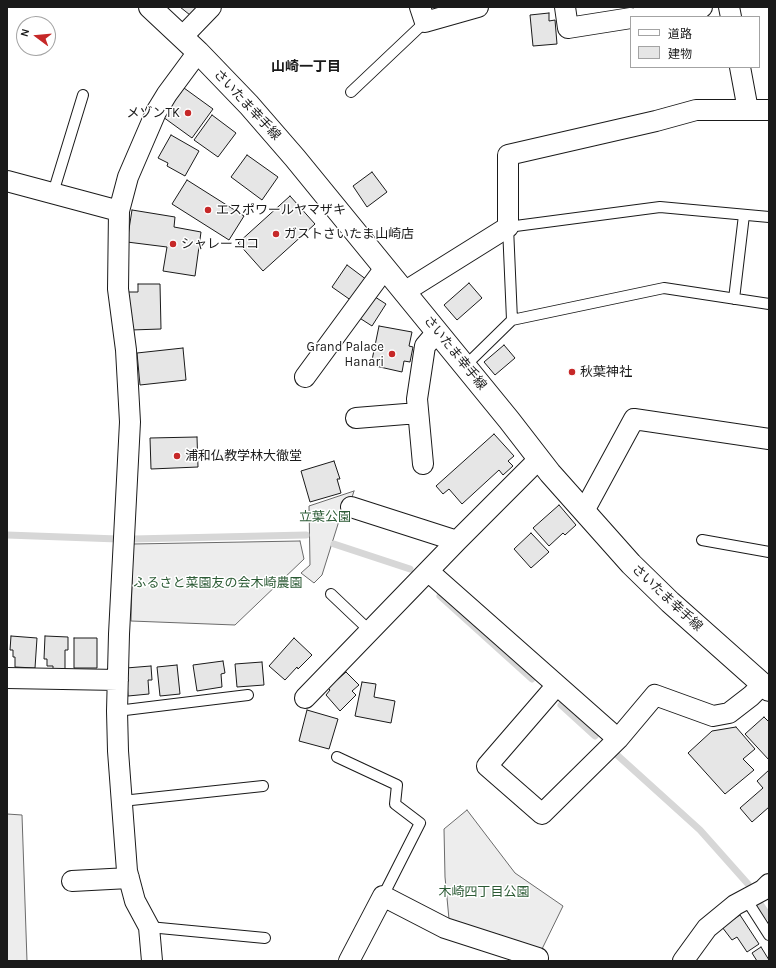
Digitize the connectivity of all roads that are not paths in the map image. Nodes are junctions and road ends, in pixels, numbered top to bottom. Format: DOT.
graph roads {
  1 [pos="150,7"];
  2 [pos="211,7"];
  3 [pos="478,7"];
  4 [pos="565,7"];
  5 [pos="702,7"];
  6 [pos="422,14"];
  7 [pos="645,16"];
  8 [pos="630,18"];
  9 [pos="182,37"];
  10 [pos="198,52"];
  11 [pos="740,68"];
  12 [pos="351,92"];
  13 [pos="82,95"];
  14 [pos="748,110"];
  15 [pos="769,110"];
  16 [pos="7,181"];
  17 [pos="53,193"];
  18 [pos="119,211"];
  19 [pos="744,214"];
  20 [pos="769,217"];
  21 [pos="508,227"];
  22 [pos="385,268"];
  23 [pos="404,292"];
  24 [pos="734,299"];
  25 [pos="769,304"];
  26 [pos="512,320"];
  27 [pos="437,332"];
  28 [pos="465,366"];
  29 [pos="305,376"];
  30 [pos="418,413"];
  31 [pos="356,418"];
  32 [pos="769,439"];
  33 [pos="539,459"];
  34 [pos="423,464"];
  35 [pos="351,507"];
  36 [pos="584,511"];
  37 [pos="702,540"];
  38 [pos="457,541"];
  39 [pos="769,552"];
  40 [pos="428,571"];
  41 [pos="330,594"];
  42 [pos="370,631"];
  43 [pos="7,678"];
  44 [pos="118,680"];
  45 [pos="557,685"];
  46 [pos="766,687"];
  47 [pos="248,695"];
  48 [pos="305,698"];
  49 [pos="117,711"];
  50 [pos="618,739"];
  51 [pos="337,757"];
  52 [pos="263,786"];
  53 [pos="122,801"];
  54 [pos="129,878"];
  55 [pos="72,881"];
  56 [pos="769,884"];
  57 [pos="383,896"];
  58 [pos="746,899"];
  59 [pos="149,927"];
  60 [pos="769,935"];
  61 [pos="265,938"];
  62 [pos="538,958"];
  63 [pos="152,961"];
  64 [pos="349,961"];
  65 [pos="683,961"];
  1 -- 9 [label="main road, さいたま幸手線"];
  2 -- 9 [label="street"];
  3 -- 6 [label="street"];
  4 -- 8 [label="street"];
  5 -- 7 [label="street"];
  6 -- 12 [label="lane"];
  9 -- 10 [label="main road, さいたま幸手線"];
  10 -- 18 [label="street"];
  10 -- 22 [label="main road, さいたま幸手線"];
  11 -- 14 [label="street"];
  13 -- 17 [label="lane"];
  14 -- 15 [label="street"];
  14 -- 21 [label="street"];
  16 -- 17 [label="street"];
  17 -- 18 [label="street"];
  18 -- 44 [label="street"];
  19 -- 20 [label="lane"];
  19 -- 21 [label="lane"];
  19 -- 24 [label="lane"];
  21 -- 23 [label="street"];
  21 -- 26 [label="lane"];
  22 -- 23 [label="main road, さいたま幸手線"];
  22 -- 29 [label="street"];
  23 -- 27 [label="main road, さいたま幸手線"];
  24 -- 25 [label="lane"];
  24 -- 26 [label="lane"];
  26 -- 28 [label="lane"];
  27 -- 28 [label="main road, さいたま幸手線"];
  27 -- 30 [label="street"];
  28 -- 33 [label="main road, さいたま幸手線"];
  30 -- 31 [label="street"];
  30 -- 34 [label="street"];
  32 -- 36 [label="street"];
  33 -- 36 [label="main road, さいたま幸手線"];
  33 -- 38 [label="street"];
  35 -- 38 [label="street"];
  36 -- 46 [label="main road, さいたま幸手線"];
  37 -- 39 [label="lane"];
  38 -- 40 [label="street"];
  40 -- 42 [label="street"];
  40 -- 45 [label="street"];
  41 -- 42 [label="lane"];
  42 -- 48 [label="street"];
  43 -- 44 [label="street"];
  44 -- 49 [label="street"];
  45 -- 50 [label="street"];
  45 -- 50 [label="street"];
  46 -- 50 [label="street"];
  47 -- 49 [label="lane"];
  49 -- 53 [label="street"];
  51 -- 57 [label="lane"];
  52 -- 53 [label="lane"];
  53 -- 54 [label="street"];
  54 -- 55 [label="street"];
  54 -- 59 [label="street"];
  56 -- 58 [label="street"];
  57 -- 62 [label="street"];
  57 -- 64 [label="street"];
  58 -- 60 [label="lane"];
  58 -- 65 [label="street"];
  59 -- 61 [label="lane"];
  59 -- 63 [label="street"];
}
